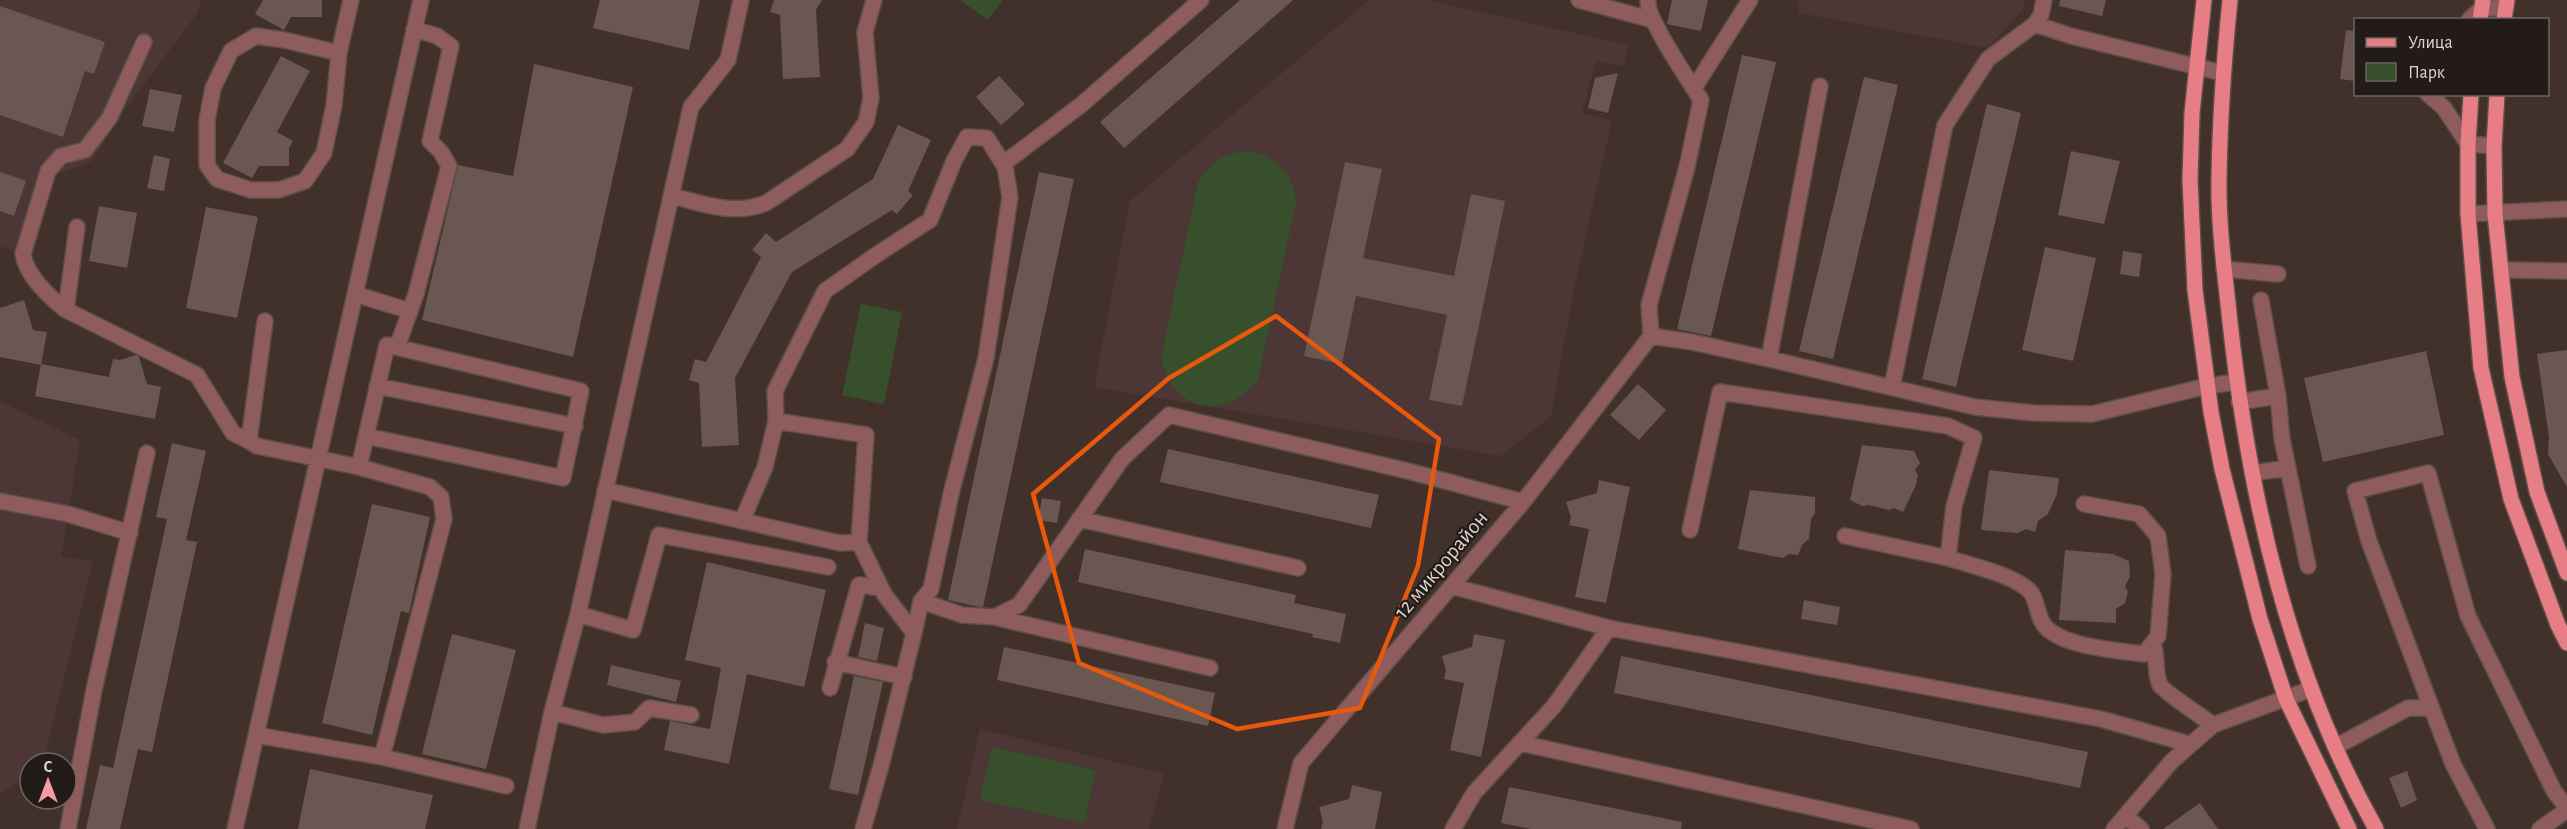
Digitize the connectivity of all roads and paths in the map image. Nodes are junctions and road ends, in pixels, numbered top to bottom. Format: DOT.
graph roads {
  1 [pos="351,0"];
  2 [pos="421,0"];
  3 [pos="741,0"];
  4 [pos="874,0"];
  5 [pos="1201,0"];
  6 [pos="1579,0"];
  7 [pos="1648,0"];
  8 [pos="1750,0"];
  9 [pos="2044,0"];
  10 [pos="2204,0"];
  11 [pos="2230,0"];
  12 [pos="2506,9"];
  13 [pos="2478,12"];
  14 [pos="1653,20"];
  15 [pos="2035,24"];
  16 [pos="414,29"];
  17 [pos="144,42"];
  18 [pos="339,53"];
  19 [pos="2196,67"];
  20 [pos="2223,73"];
  21 [pos="1820,86"];
  22 [pos="1694,88"];
  23 [pos="2430,96"];
  24 [pos="2471,96"];
  25 [pos="2497,96"];
  26 [pos="2468,144"];
  27 [pos="2494,146"];
  28 [pos="1003,164"];
  29 [pos="672,196"];
  30 [pos="2567,209"];
  31 [pos="2468,214"];
  32 [pos="2495,214"];
  33 [pos="77,227"];
  34 [pos="2224,269"];
  35 [pos="2501,270"];
  36 [pos="2567,271"];
  37 [pos="2278,274"];
  38 [pos="355,294"];
  39 [pos="2261,300"];
  40 [pos="66,310"];
  41 [pos="410,311"];
  42 [pos="265,321"];
  43 [pos="1651,336"];
  44 [pos="397,348"];
  45 [pos="1769,358"];
  46 [pos="2236,382"];
  47 [pos="378,386"];
  48 [pos="2207,386"];
  49 [pos="1892,387"];
  50 [pos="2278,396"];
  51 [pos="2239,402"];
  52 [pos="776,421"];
  53 [pos="574,426"];
  54 [pos="366,436"];
  55 [pos="249,441"];
  56 [pos="147,453"];
  57 [pos="318,459"];
  58 [pos="359,467"];
  59 [pos="2288,468"];
  60 [pos="2252,473"];
  61 [pos="605,490"];
  62 [pos="0,501"];
  63 [pos="1523,502"];
  64 [pos="2084,504"];
  65 [pos="1079,519"];
  66 [pos="742,521"];
  67 [pos="1690,530"];
  68 [pos="130,532"];
  69 [pos="1845,536"];
  70 [pos="859,542"];
  71 [pos="1948,558"];
  72 [pos="2308,566"];
  73 [pos="828,567"];
  74 [pos="1298,568"];
  75 [pos="2567,573"];
  76 [pos="1451,586"];
  77 [pos="880,588"];
  78 [pos="921,601"];
  79 [pos="578,614"];
  80 [pos="994,617"];
  81 [pos="1609,628"];
  82 [pos="914,633"];
  83 [pos="2153,643"];
  84 [pos="2567,643"];
  85 [pos="836,662"];
  86 [pos="1210,668"];
  87 [pos="904,677"];
  88 [pos="830,688"];
  89 [pos="2311,689"];
  90 [pos="2286,699"];
  91 [pos="2430,704"];
  92 [pos="552,712"];
  93 [pos="691,715"];
  94 [pos="2213,726"];
  95 [pos="256,735"];
  96 [pos="1520,743"];
  97 [pos="2189,744"];
  98 [pos="2335,747"];
  99 [pos="382,757"];
  100 [pos="506,786"];
  101 [pos="2567,809"];
  102 [pos="2125,816"];
  103 [pos="68,829"];
  104 [pos="235,829"];
  105 [pos="527,829"];
  106 [pos="863,829"];
  107 [pos="1285,829"];
  108 [pos="1453,829"];
  109 [pos="1911,829"];
  110 [pos="2114,829"];
  111 [pos="2141,829"];
  112 [pos="2349,829"];
  113 [pos="2376,829"];
  114 [pos="2487,829"];
  115 [pos="2540,829"];
  1 -- 18 [label="street"];
  2 -- 16 [label="street"];
  3 -- 29 [label="street"];
  4 -- 29 [label="street"];
  5 -- 28 [label="street"];
  6 -- 14 [label="street"];
  7 -- 14 [label="street"];
  8 -- 22 [label="street"];
  9 -- 15 [label="street"];
  10 -- 19 [label="main road"];
  11 -- 20 [label="main road"];
  12 -- 13 [label="street"];
  14 -- 22 [label="street"];
  15 -- 19 [label="street"];
  15 -- 49 [label="street"];
  16 -- 38 [label="street"];
  16 -- 41 [label="street"];
  17 -- 40 [label="street"];
  18 -- 18 [label="street"];
  19 -- 20 [label="street"];
  19 -- 48 [label="main road"];
  20 -- 34 [label="main road"];
  21 -- 45 [label="street"];
  22 -- 43 [label="street"];
  23 -- 26 [label="street"];
  24 -- 26 [label="main road"];
  25 -- 27 [label="main road"];
  26 -- 27 [label="street"];
  26 -- 31 [label="main road"];
  27 -- 32 [label="main road"];
  28 -- 52 [label="street"];
  28 -- 78 [label="street"];
  29 -- 61 [label="street"];
  30 -- 32 [label="street"];
  31 -- 32 [label="street"];
  31 -- 84 [label="main road"];
  32 -- 35 [label="main road"];
  33 -- 40 [label="street"];
  34 -- 37 [label="street"];
  34 -- 46 [label="main road"];
  35 -- 36 [label="street"];
  35 -- 75 [label="main road"];
  38 -- 41 [label="street"];
  38 -- 57 [label="street"];
  39 -- 50 [label="street"];
  40 -- 55 [label="street"];
  41 -- 44 [label="street"];
  42 -- 55 [label="street"];
  43 -- 45 [label="street"];
  43 -- 63 [label="street, 12 микрорайон"];
  44 -- 47 [label="street"];
  44 -- 53 [label="street"];
  45 -- 49 [label="street"];
  46 -- 48 [label="street"];
  46 -- 51 [label="main road"];
  47 -- 53 [label="street"];
  47 -- 54 [label="street"];
  48 -- 49 [label="street"];
  48 -- 90 [label="main road"];
  50 -- 51 [label="street"];
  50 -- 59 [label="street"];
  51 -- 60 [label="main road"];
  52 -- 66 [label="street"];
  52 -- 70 [label="street"];
  53 -- 54 [label="street"];
  54 -- 58 [label="street"];
  55 -- 57 [label="street"];
  56 -- 68 [label="street"];
  57 -- 58 [label="street"];
  57 -- 95 [label="street"];
  58 -- 99 [label="street"];
  59 -- 60 [label="street"];
  59 -- 72 [label="street"];
  60 -- 89 [label="main road"];
  61 -- 66 [label="street"];
  61 -- 79 [label="street"];
  62 -- 68 [label="street"];
  63 -- 65 [label="street"];
  63 -- 76 [label="street, 12 микрорайон"];
  64 -- 83 [label="street"];
  65 -- 74 [label="street"];
  65 -- 80 [label="street"];
  66 -- 70 [label="street"];
  67 -- 71 [label="street"];
  68 -- 103 [label="street"];
  69 -- 71 [label="street"];
  70 -- 77 [label="street"];
  71 -- 83 [label="street"];
  73 -- 79 [label="street"];
  76 -- 81 [label="street"];
  76 -- 107 [label="street, 12 микрорайон"];
  77 -- 82 [label="street"];
  77 -- 85 [label="street"];
  78 -- 80 [label="street"];
  78 -- 82 [label="street"];
  79 -- 92 [label="street"];
  80 -- 86 [label="street"];
  81 -- 96 [label="street"];
  81 -- 97 [label="street"];
  82 -- 87 [label="street"];
  83 -- 94 [label="street"];
  85 -- 87 [label="street"];
  85 -- 88 [label="street"];
  87 -- 106 [label="street"];
  89 -- 90 [label="street"];
  89 -- 98 [label="main road"];
  90 -- 94 [label="street"];
  90 -- 112 [label="main road"];
  91 -- 98 [label="street"];
  91 -- 101 [label="street"];
  91 -- 114 [label="street"];
  92 -- 93 [label="street"];
  92 -- 105 [label="street"];
  94 -- 97 [label="street"];
  95 -- 99 [label="street"];
  95 -- 104 [label="street"];
  96 -- 108 [label="street"];
  96 -- 109 [label="street"];
  97 -- 102 [label="street"];
  98 -- 113 [label="main road"];
  99 -- 100 [label="street"];
  101 -- 115 [label="street"];
  102 -- 110 [label="street"];
  102 -- 111 [label="street"];
}
